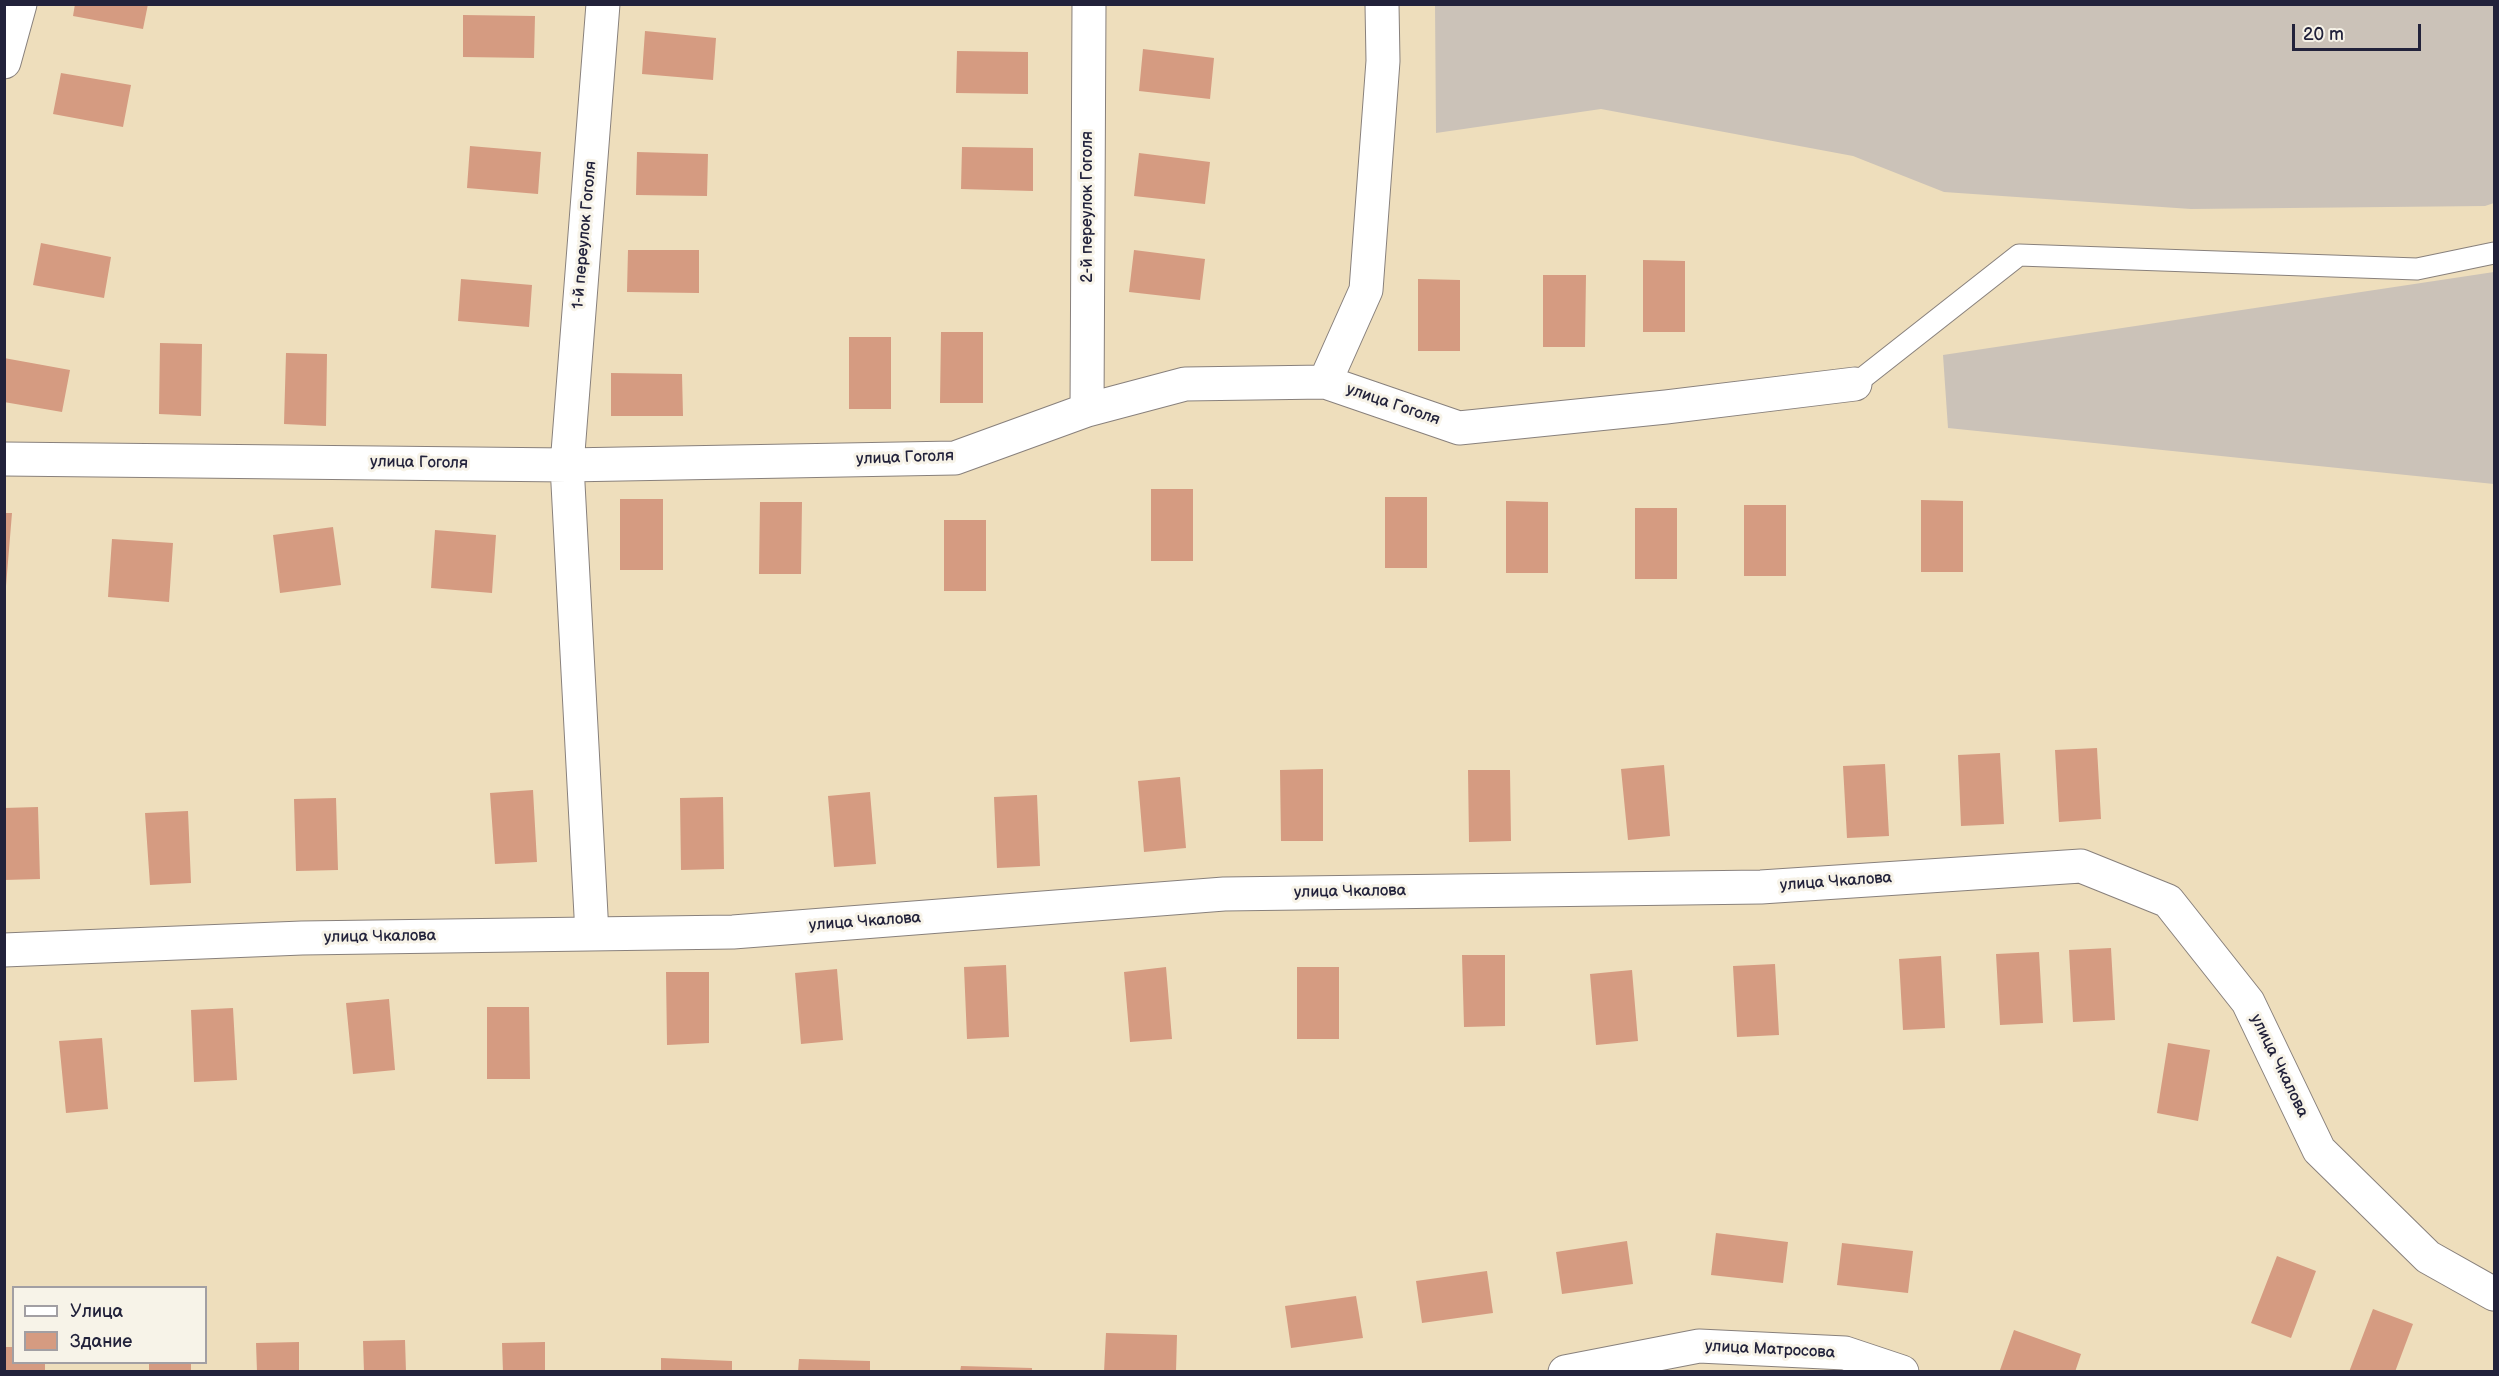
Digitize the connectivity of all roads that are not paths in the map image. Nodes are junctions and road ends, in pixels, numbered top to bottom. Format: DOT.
graph roads {
  1 [pos="20,4"];
  2 [pos="603,4"];
  3 [pos="1089,4"];
  4 [pos="1382,4"];
  5 [pos="4,62"];
  6 [pos="2494,253"];
  7 [pos="1324,382"];
  8 [pos="1855,384"];
  9 [pos="1087,410"];
  10 [pos="4,459"];
  11 [pos="567,465"];
  12 [pos="592,934"];
  13 [pos="4,950"];
  14 [pos="2494,1294"];
  15 [pos="1565,1371"];
  16 [pos="1902,1371"];
  1 -- 5 [label="street"];
  2 -- 11 [label="street, 1-й переулок Гоголя"];
  3 -- 9 [label="street, 2-й переулок Гоголя"];
  4 -- 7 [label="street"];
  6 -- 8 [label="lane"];
  7 -- 8 [label="street, улица Гоголя"];
  7 -- 9 [label="street, улица Гоголя"];
  9 -- 11 [label="street, улица Гоголя"];
  10 -- 11 [label="street, улица Гоголя"];
  11 -- 12 [label="street, 1-й переулок Гоголя"];
  12 -- 13 [label="street, улица Чкалова"];
  12 -- 14 [label="street, улица Чкалова"];
  15 -- 16 [label="street, улица Матросова"];
}
